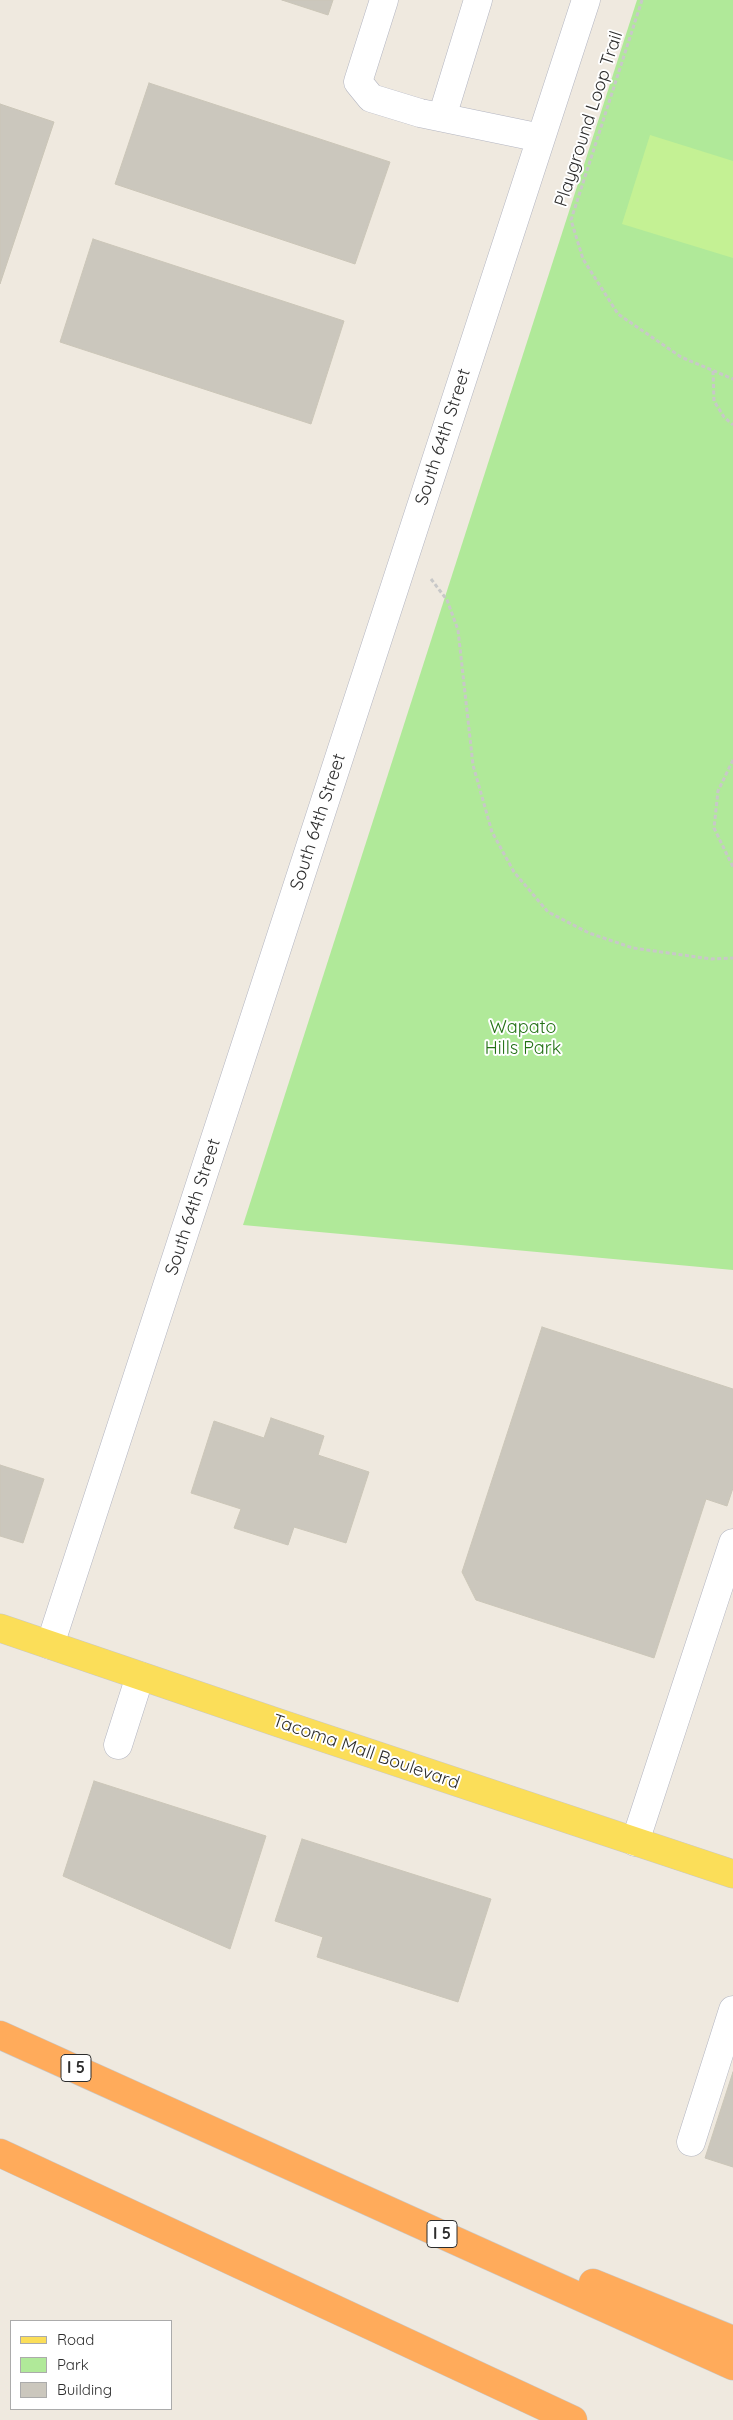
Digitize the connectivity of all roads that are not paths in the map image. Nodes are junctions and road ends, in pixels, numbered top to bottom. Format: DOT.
graph roads {
  1 [pos="384,0"];
  2 [pos="478,0"];
  3 [pos="586,0"];
  4 [pos="442,118"];
  5 [pos="541,138"];
  6 [pos="733,1543"];
  7 [pos="0,1628"];
  8 [pos="50,1645"];
  9 [pos="140,1676"];
  10 [pos="118,1745"];
  11 [pos="635,1842"];
  12 [pos="733,1874"];
  13 [pos="733,2010"];
  14 [pos="0,2034"];
  15 [pos="152,2102"];
  16 [pos="691,2142"];
  17 [pos="0,2152"];
  18 [pos="733,2340"];
  19 [pos="733,2366"];
  20 [pos="574,2420"];
  1 -- 4 [label="street"];
  2 -- 4 [label="street"];
  3 -- 5 [label="street, South 64th Street"];
  4 -- 5 [label="street"];
  5 -- 8 [label="street, South 64th Street"];
  6 -- 11 [label="street"];
  7 -- 8 [label="main road, Tacoma Mall Boulevard"];
  8 -- 9 [label="main road, Tacoma Mall Boulevard"];
  9 -- 10 [label="street"];
  9 -- 11 [label="main road, Tacoma Mall Boulevard"];
  11 -- 12 [label="main road, Tacoma Mall Boulevard"];
  13 -- 16 [label="street"];
  14 -- 15 [label="highway, I 5"];
  15 -- 18 [label="highway"];
  15 -- 19 [label="highway, I 5"];
  17 -- 20 [label="highway"];
}
